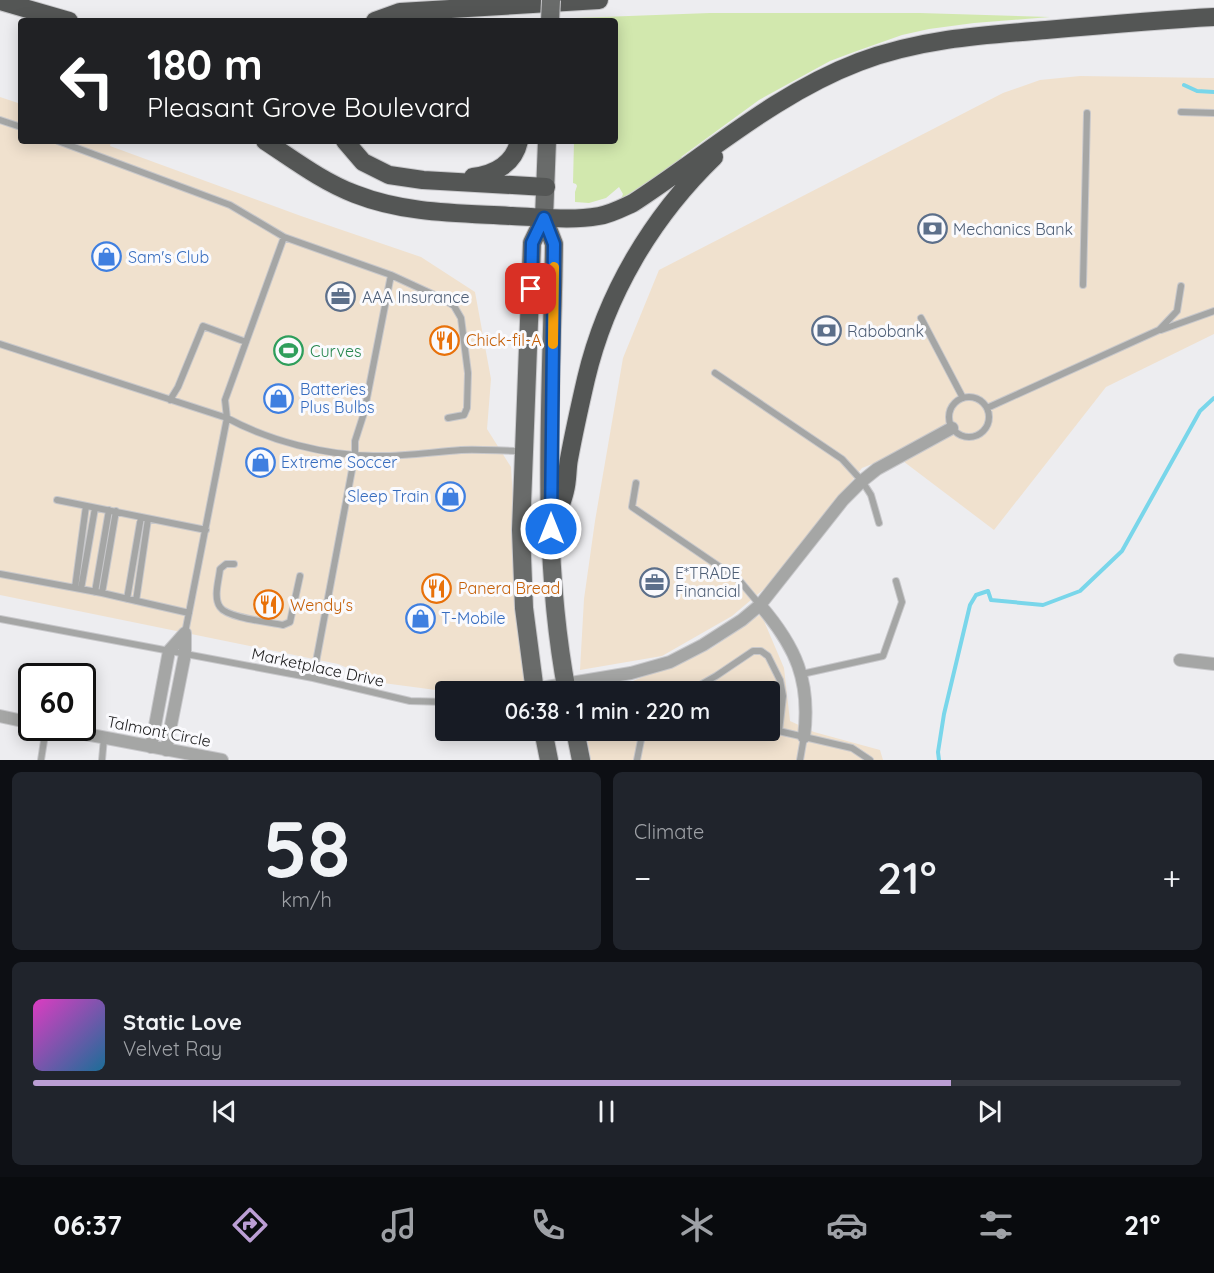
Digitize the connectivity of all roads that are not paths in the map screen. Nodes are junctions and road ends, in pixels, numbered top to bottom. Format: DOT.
graph roads {
  1 [pos="551,0"];
  2 [pos="599,0"];
  3 [pos="0,1"];
  4 [pos="1214,17"];
  5 [pos="59,18"];
  6 [pos="383,18"];
  7 [pos="550,18"];
  8 [pos="766,111"];
  9 [pos="1180,112"];
  10 [pos="1087,113"];
  11 [pos="1214,113"];
  12 [pos="1,122"];
  13 [pos="18,126"];
  14 [pos="66,144"];
  15 [pos="270,144"];
  16 [pos="348,144"];
  17 [pos="518,144"];
  18 [pos="547,144"];
  19 [pos="451,180"];
  20 [pos="546,187"];
  21 [pos="544,218"];
  22 [pos="284,237"];
  23 [pos="391,275"];
  24 [pos="1083,285"];
  25 [pos="1181,286"];
  26 [pos="1214,311"];
  27 [pos="921,318"];
  28 [pos="1159,330"];
  29 [pos="246,342"];
  30 [pos="0,344"];
  31 [pos="715,373"];
  32 [pos="963,398"];
  33 [pos="170,400"];
  34 [pos="987,408"];
  35 [pos="227,418"];
  36 [pos="447,418"];
  37 [pos="952,428"];
  38 [pos="524,451"];
  39 [pos="355,454"];
  40 [pos="862,481"];
  41 [pos="636,483"];
  42 [pos="57,500"];
  43 [pos="86,506"];
  44 [pos="95,508"];
  45 [pos="112,511"];
  46 [pos="145,518"];
  47 [pos="879,524"];
  48 [pos="551,529"];
  49 [pos="206,530"];
  50 [pos="234,564"];
  51 [pos="0,574"];
  52 [pos="300,576"];
  53 [pos="896,581"];
  54 [pos="78,589"];
  55 [pos="99,592"];
  56 [pos="127,599"];
  57 [pos="135,601"];
  58 [pos="760,605"];
  59 [pos="189,613"];
  60 [pos="0,619"];
  61 [pos="185,633"];
  62 [pos="169,651"];
  63 [pos="185,654"];
  64 [pos="1180,660"];
  65 [pos="1214,664"];
  66 [pos="802,674"];
  67 [pos="313,678"];
  68 [pos="528,681"];
  69 [pos="565,681"];
  70 [pos="596,681"];
  71 [pos="707,681"];
  72 [pos="435,702"];
  73 [pos="0,716"];
  74 [pos="18,720"];
  75 [pos="780,722"];
  76 [pos="780,731"];
  77 [pos="96,736"];
  78 [pos="804,737"];
  79 [pos="104,738"];
  80 [pos="44,741"];
  81 [pos="545,741"];
  82 [pos="577,741"];
  83 [pos="641,741"];
  84 [pos="151,747"];
  85 [pos="166,750"];
  86 [pos="41,760"];
  87 [pos="102,760"];
  88 [pos="222,760"];
  89 [pos="549,760"];
  90 [pos="581,760"];
  91 [pos="637,760"];
  92 [pos="800,760"];
  93 [pos="870,760"];
  1 -- 7 [label="main road, bridge"];
  2 -- 6 [label="highway"];
  3 -- 5 [label="highway"];
  4 -- 8 [label="highway"];
  8 -- 21 [label="highway"];
  8 -- 48 [label="highway"];
  9 -- 11 [label="lane"];
  10 -- 24 [label="lane"];
  12 -- 13 [label="lane"];
  14 -- 22 [label="lane"];
  15 -- 21 [label="highway"];
  16 -- 19 [label="highway"];
  17 -- 19 [label="highway"];
  18 -- 20 [label="main road"];
  19 -- 20 [label="highway"];
  20 -- 21 [label="main road"];
  21 -- 38 [label="main road"];
  21 -- 48 [label="main road"];
  22 -- 23 [label="lane"];
  22 -- 29 [label="lane"];
  23 -- 36 [label="lane"];
  23 -- 39 [label="lane"];
  25 -- 28 [label="lane"];
  26 -- 28 [label="lane"];
  27 -- 32 [label="lane"];
  28 -- 34 [label="lane"];
  29 -- 33 [label="lane"];
  29 -- 35 [label="lane"];
  30 -- 33 [label="lane"];
  31 -- 40 [label="lane"];
  32 -- 34 [label="lane"];
  32 -- 37 [label="lane"];
  33 -- 35 [label="lane"];
  34 -- 37 [label="lane"];
  35 -- 39 [label="lane"];
  35 -- 49 [label="lane"];
  37 -- 40 [label="street"];
  38 -- 39 [label="lane"];
  38 -- 68 [label="main road"];
  39 -- 67 [label="lane"];
  40 -- 47 [label="lane"];
  40 -- 58 [label="street"];
  41 -- 58 [label="lane"];
  42 -- 43 [label="lane"];
  43 -- 44 [label="lane"];
  43 -- 54 [label="lane"];
  44 -- 45 [label="lane"];
  44 -- 54 [label="lane"];
  45 -- 46 [label="lane"];
  45 -- 55 [label="lane"];
  46 -- 49 [label="lane"];
  46 -- 56 [label="lane"];
  46 -- 57 [label="lane"];
  48 -- 69 [label="main road"];
  49 -- 59 [label="lane"];
  50 -- 52 [label="lane"];
  51 -- 54 [label="lane"];
  53 -- 66 [label="lane"];
  54 -- 55 [label="lane"];
  55 -- 56 [label="lane"];
  56 -- 57 [label="lane"];
  57 -- 59 [label="lane"];
  58 -- 66 [label="street"];
  58 -- 70 [label="street"];
  59 -- 61 [label="lane"];
  60 -- 62 [label="lane"];
  61 -- 62 [label="street"];
  61 -- 63 [label="street"];
  62 -- 63 [label="lane, Marketplace Drive"];
  62 -- 84 [label="street"];
  63 -- 67 [label="lane, Marketplace Drive"];
  63 -- 85 [label="street"];
  64 -- 65 [label="street"];
  66 -- 78 [label="street"];
  67 -- 72 [label="lane, Marketplace Drive"];
  71 -- 75 [label="lane"];
  73 -- 74 [label="street"];
  76 -- 78 [label="lane"];
  77 -- 79 [label="street, Talmont Circle"];
  78 -- 92 [label="lane"];
  78 -- 93 [label="lane"];
  79 -- 84 [label="street, Talmont Circle"];
  79 -- 87 [label="lane"];
  80 -- 86 [label="lane"];
  81 -- 89 [label="main road"];
  82 -- 90 [label="main road"];
  83 -- 91 [label="lane"];
  84 -- 85 [label="street, Talmont Circle"];
  85 -- 88 [label="street, Talmont Circle"];
}
